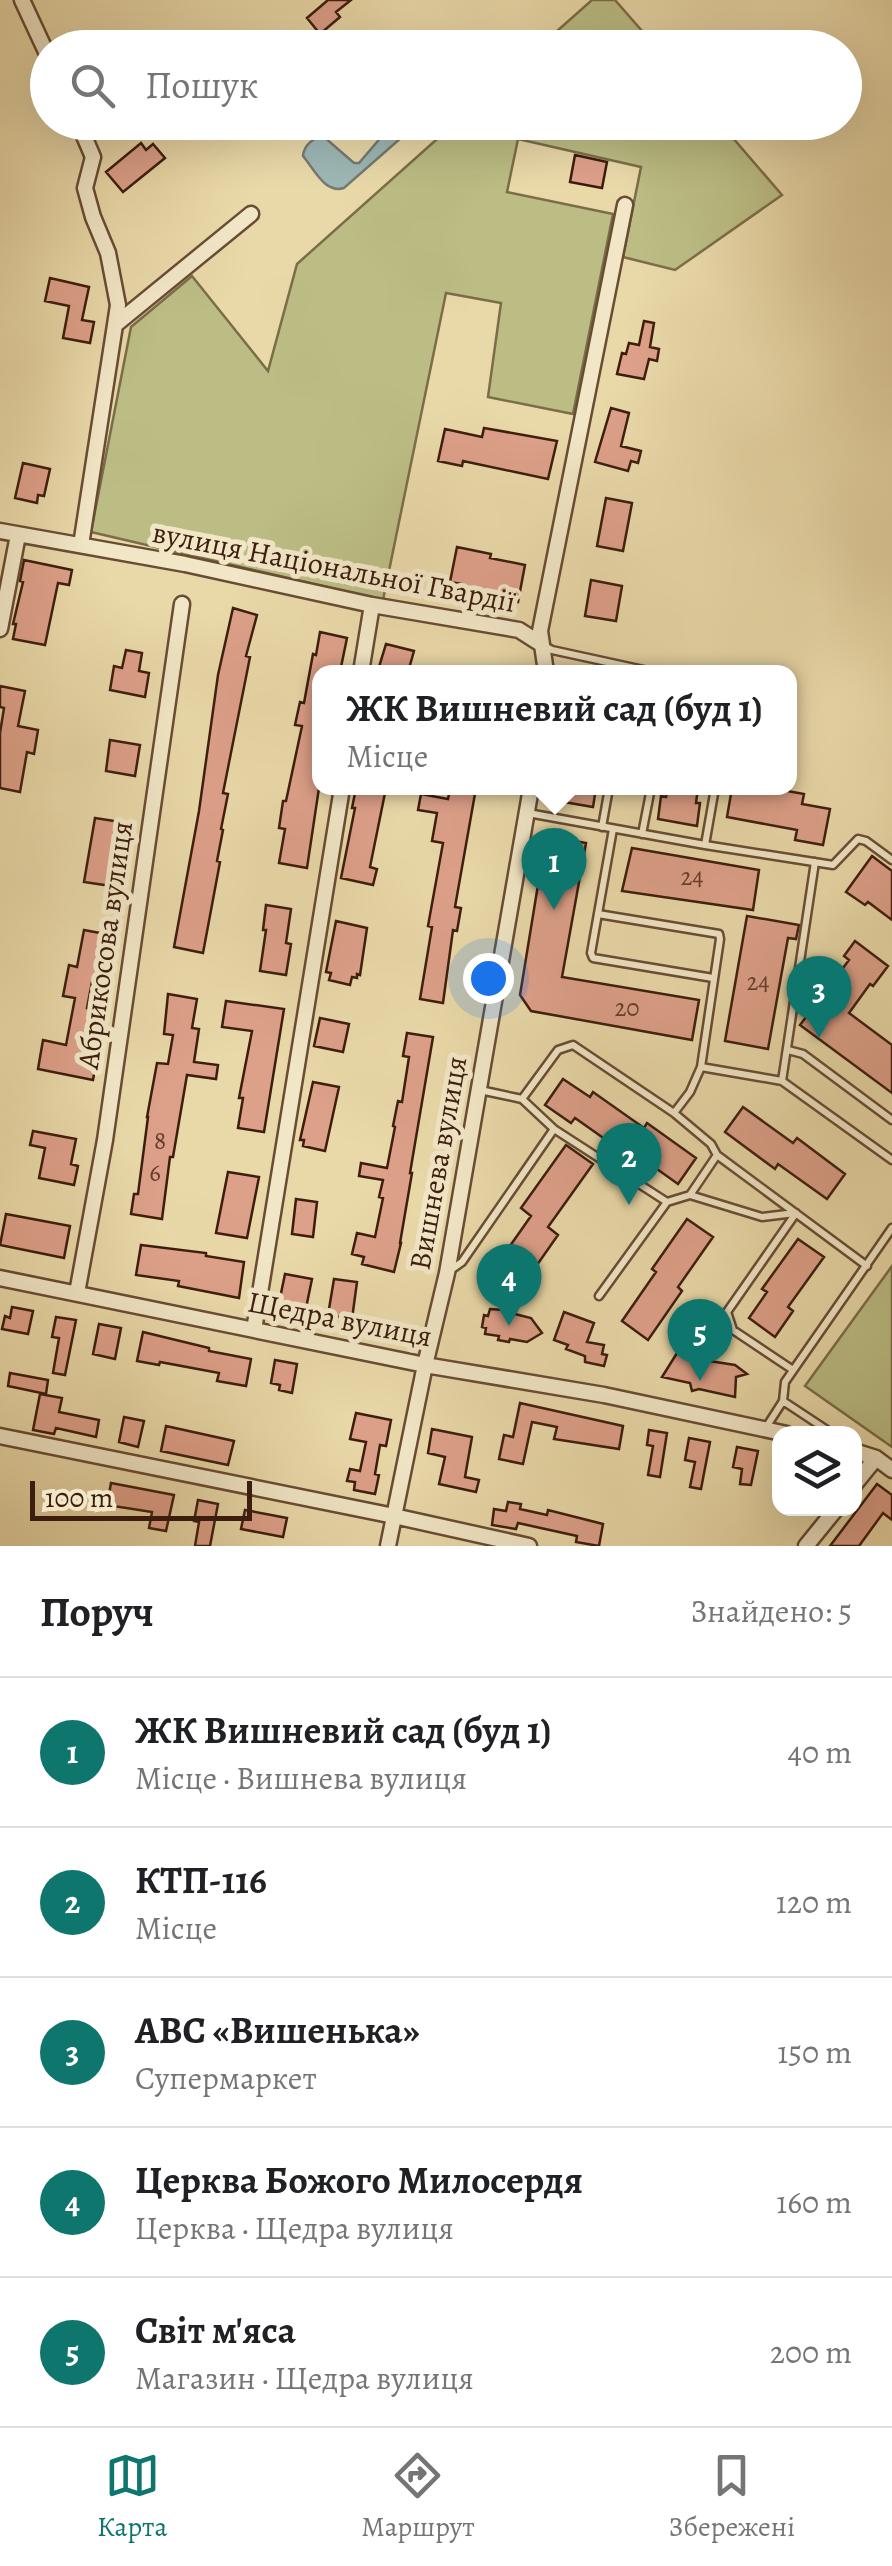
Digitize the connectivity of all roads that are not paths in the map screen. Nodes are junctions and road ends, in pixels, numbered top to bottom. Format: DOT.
graph roads {
  1 [pos="22,0"];
  2 [pos="36,30"];
  3 [pos="86,140"];
  4 [pos="625,205"];
  5 [pos="251,214"];
  6 [pos="115,326"];
  7 [pos="0,531"];
  8 [pos="18,534"];
  9 [pos="81,545"];
  10 [pos="182,604"];
  11 [pos="372,606"];
  12 [pos="0,629"];
  13 [pos="541,644"];
  14 [pos="362,665"];
  15 [pos="545,665"];
  16 [pos="621,665"];
  17 [pos="341,795"];
  18 [pos="530,795"];
  19 [pos="608,795"];
  20 [pos="650,795"];
  21 [pos="713,795"];
  22 [pos="527,812"];
  23 [pos="602,826"];
  24 [pos="613,828"];
  25 [pos="642,834"];
  26 [pos="705,845"];
  27 [pos="892,860"];
  28 [pos="815,862"];
  29 [pos="598,914"];
  30 [pos="713,978"];
  31 [pos="788,1050"];
  32 [pos="700,1067"];
  33 [pos="782,1081"];
  34 [pos="479,1090"];
  35 [pos="522,1099"];
  36 [pos="674,1113"];
  37 [pos="892,1120"];
  38 [pos="554,1129"];
  39 [pos="717,1155"];
  40 [pos="892,1160"];
  41 [pos="690,1194"];
  42 [pos="667,1202"];
  43 [pos="796,1213"];
  44 [pos="892,1228"];
  45 [pos="866,1266"];
  46 [pos="447,1273"];
  47 [pos="0,1278"];
  48 [pos="76,1293"];
  49 [pos="599,1296"];
  50 [pos="254,1330"];
  51 [pos="425,1365"];
  52 [pos="793,1370"];
  53 [pos="784,1401"];
  54 [pos="822,1426"];
  55 [pos="766,1429"];
  56 [pos="772,1430"];
  57 [pos="0,1436"];
  58 [pos="862,1453"];
  59 [pos="876,1458"];
  60 [pos="892,1470"];
  61 [pos="862,1475"];
  62 [pos="394,1516"];
  63 [pos="830,1516"];
  64 [pos="388,1546"];
  65 [pos="529,1546"];
  66 [pos="806,1546"];
  1 -- 2 [label="street"];
  3 -- 6 [label="street"];
  4 -- 13 [label="street"];
  5 -- 6 [label="street"];
  6 -- 9 [label="street"];
  7 -- 8 [label="street, вулиця Національної Гвардії"];
  8 -- 9 [label="street, вулиця Національної Гвардії"];
  8 -- 12 [label="street"];
  9 -- 11 [label="street, вулиця Національної Гвардії"];
  10 -- 48 [label="street, Абрикосова вулиця"];
  11 -- 13 [label="street, вулиця Національної Гвардії"];
  11 -- 14 [label="street"];
  13 -- 15 [label="street"];
  13 -- 16 [label="lane, вулиця Національної Гвардії"];
  17 -- 50 [label="street"];
  18 -- 22 [label="street, Вишнева вулиця"];
  19 -- 23 [label="lane"];
  20 -- 25 [label="lane"];
  21 -- 26 [label="lane"];
  22 -- 23 [label="lane"];
  22 -- 34 [label="street, Вишнева вулиця"];
  23 -- 24 [label="lane"];
  24 -- 25 [label="lane"];
  24 -- 29 [label="lane"];
  25 -- 26 [label="lane"];
  26 -- 28 [label="lane"];
  27 -- 28 [label="lane"];
  28 -- 31 [label="lane"];
  29 -- 30 [label="lane"];
  29 -- 30 [label="lane"];
  30 -- 32 [label="lane"];
  31 -- 33 [label="lane"];
  31 -- 37 [label="lane"];
  32 -- 33 [label="lane"];
  32 -- 36 [label="lane"];
  33 -- 40 [label="lane"];
  34 -- 35 [label="lane"];
  34 -- 46 [label="street, Вишнева вулиця"];
  35 -- 36 [label="lane"];
  35 -- 38 [label="lane"];
  36 -- 39 [label="lane"];
  38 -- 42 [label="lane"];
  38 -- 46 [label="lane"];
  39 -- 41 [label="lane"];
  39 -- 43 [label="lane"];
  41 -- 42 [label="lane"];
  41 -- 43 [label="lane"];
  42 -- 49 [label="lane"];
  43 -- 45 [label="lane"];
  43 -- 52 [label="lane"];
  44 -- 45 [label="lane"];
  45 -- 52 [label="lane"];
  46 -- 51 [label="street, Вишнева вулиця"];
  47 -- 48 [label="street, Щедра вулиця"];
  48 -- 50 [label="street, Щедра вулиця"];
  50 -- 51 [label="street, Щедра вулиця"];
  51 -- 55 [label="street, Щедра вулиця"];
  51 -- 62 [label="street, Вишнева вулиця"];
  52 -- 53 [label="lane"];
  53 -- 54 [label="lane"];
  53 -- 55 [label="lane"];
  55 -- 56 [label="street, Щедра вулиця"];
  57 -- 62 [label="street"];
  58 -- 59 [label="street"];
  59 -- 60 [label="street"];
  59 -- 61 [label="street"];
  62 -- 64 [label="street, Вишнева вулиця"];
  62 -- 65 [label="street"];
  63 -- 66 [label="street"];
}
